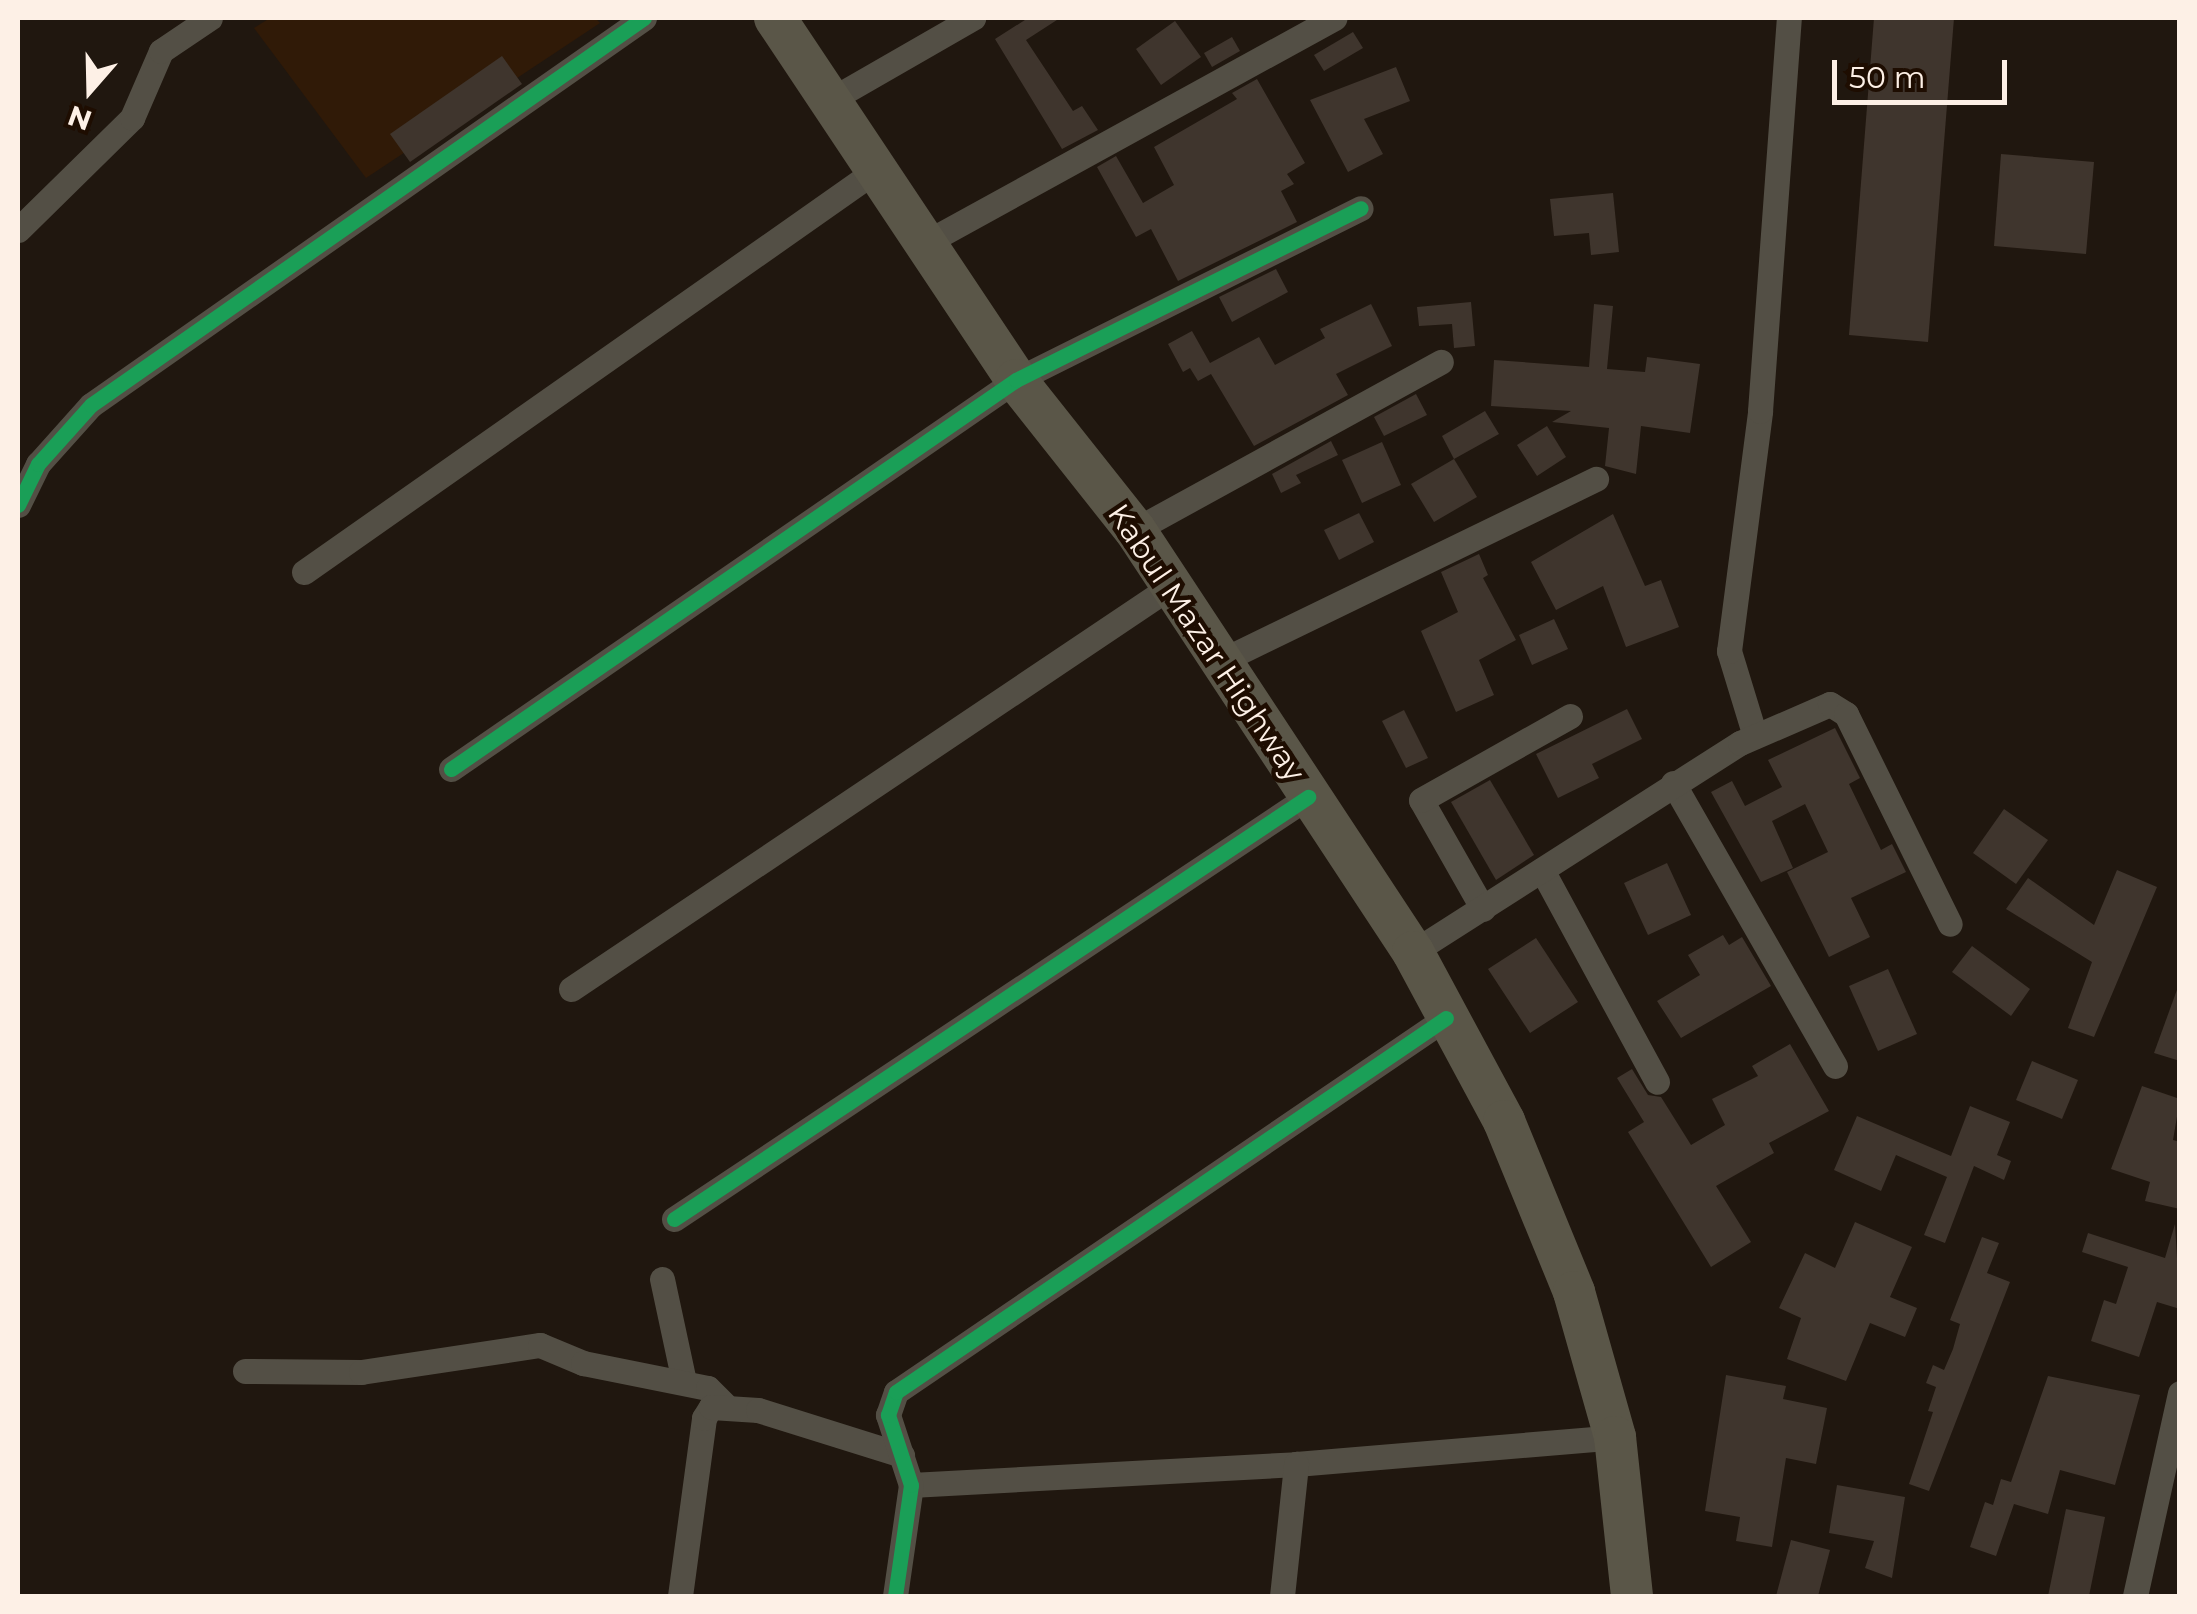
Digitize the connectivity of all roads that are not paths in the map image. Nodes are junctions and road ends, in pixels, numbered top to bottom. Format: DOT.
graph roads {
  1 [pos="210,18"];
  2 [pos="644,18"];
  3 [pos="775,18"];
  4 [pos="973,18"];
  5 [pos="1334,18"];
  6 [pos="1789,18"];
  7 [pos="832,99"];
  8 [pos="875,171"];
  9 [pos="1361,208"];
  10 [pos="18,230"];
  11 [pos="927,242"];
  12 [pos="1441,362"];
  13 [pos="1016,380"];
  14 [pos="1596,479"];
  15 [pos="18,506"];
  16 [pos="1135,530"];
  17 [pos="304,572"];
  18 [pos="1170,586"];
  19 [pos="1221,661"];
  20 [pos="1570,716"];
  21 [pos="1755,736"];
  22 [pos="452,769"];
  23 [pos="1674,783"];
  24 [pos="1308,797"];
  25 [pos="1542,870"];
  26 [pos="1482,909"];
  27 [pos="1950,924"];
  28 [pos="1414,952"];
  29 [pos="572,990"];
  30 [pos="1446,1018"];
  31 [pos="1834,1066"];
  32 [pos="1658,1082"];
  33 [pos="674,1219"];
  34 [pos="662,1280"];
  35 [pos="245,1371"];
  36 [pos="684,1382"];
  37 [pos="2180,1393"];
  38 [pos="724,1404"];
  39 [pos="1615,1437"];
  40 [pos="902,1456"];
  41 [pos="1296,1464"];
  42 [pos="912,1485"];
  43 [pos="680,1596"];
  44 [pos="894,1596"];
  45 [pos="1282,1596"];
  46 [pos="1632,1596"];
  47 [pos="2134,1596"];
  1 -- 10 [label="street"];
  2 -- 15 [label="street"];
  3 -- 7 [label="highway, Kabul Mazar Highway"];
  4 -- 7 [label="street"];
  5 -- 11 [label="street"];
  6 -- 21 [label="street"];
  7 -- 8 [label="highway, Kabul Mazar Highway"];
  8 -- 11 [label="highway, Kabul Mazar Highway"];
  8 -- 17 [label="street"];
  9 -- 13 [label="street"];
  11 -- 13 [label="highway, Kabul Mazar Highway"];
  12 -- 16 [label="street"];
  13 -- 16 [label="highway, Kabul Mazar Highway"];
  13 -- 22 [label="street"];
  14 -- 19 [label="street"];
  16 -- 18 [label="highway, Kabul Mazar Highway"];
  18 -- 19 [label="highway, Kabul Mazar Highway"];
  18 -- 29 [label="street"];
  19 -- 24 [label="highway, Kabul Mazar Highway"];
  20 -- 26 [label="street"];
  21 -- 23 [label="street"];
  21 -- 27 [label="street"];
  23 -- 25 [label="street"];
  23 -- 31 [label="street"];
  24 -- 28 [label="highway, Kabul Mazar Highway"];
  24 -- 33 [label="street"];
  25 -- 26 [label="street"];
  25 -- 32 [label="street"];
  26 -- 28 [label="street"];
  28 -- 30 [label="highway, Kabul Mazar Highway"];
  30 -- 39 [label="highway, Kabul Mazar Highway"];
  30 -- 40 [label="street"];
  34 -- 36 [label="street"];
  35 -- 36 [label="street"];
  36 -- 38 [label="street"];
  37 -- 47 [label="street"];
  38 -- 40 [label="street"];
  38 -- 43 [label="street"];
  39 -- 41 [label="street"];
  39 -- 46 [label="highway, Kabul Mazar Highway"];
  40 -- 42 [label="street"];
  41 -- 42 [label="street"];
  41 -- 45 [label="street"];
  42 -- 44 [label="street"];
}
